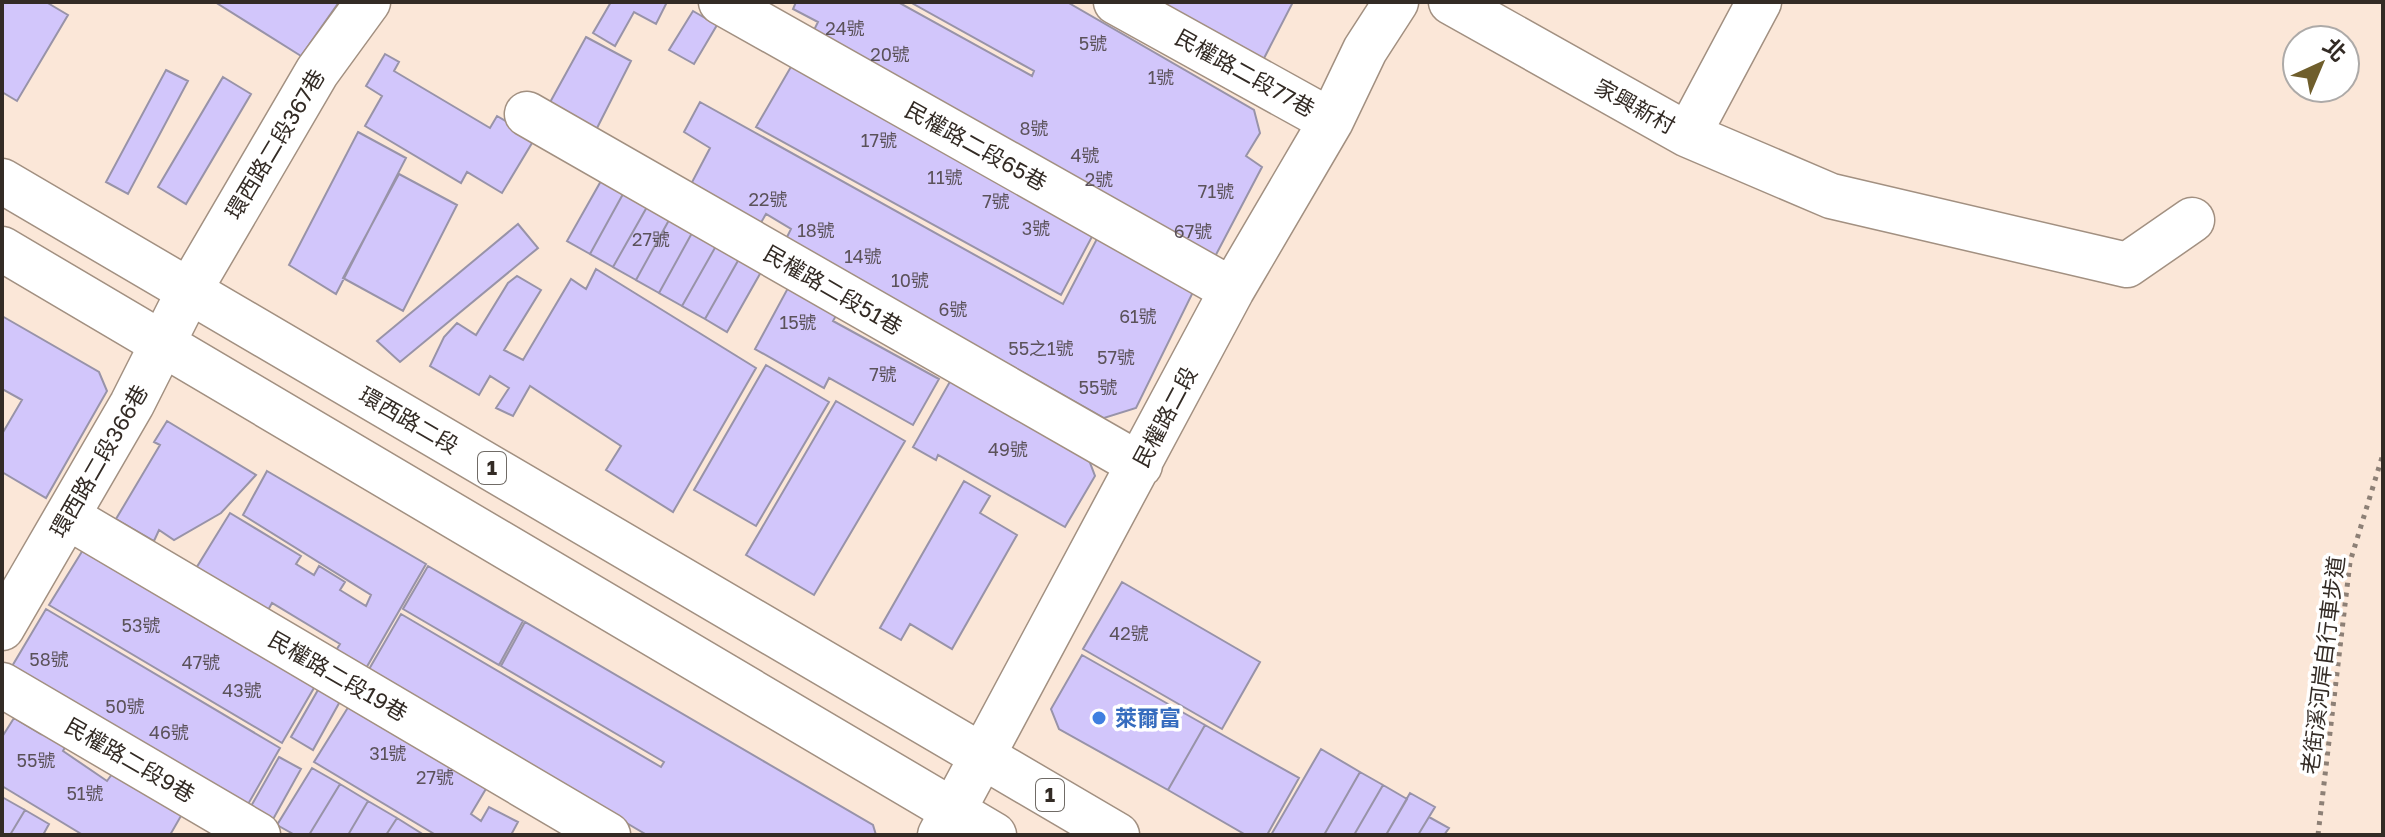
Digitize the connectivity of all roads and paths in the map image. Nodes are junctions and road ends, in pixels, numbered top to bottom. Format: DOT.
graph roads {
  1 [pos="368,2"];
  2 [pos="721,2"];
  3 [pos="1116,2"];
  4 [pos="1396,2"];
  5 [pos="1451,2"];
  6 [pos="1759,2"];
  7 [pos="527,114"];
  8 [pos="1331,121"];
  9 [pos="1688,135"];
  10 [pos="2,181"];
  11 [pos="2192,220"];
  12 [pos="2,249"];
  13 [pos="1232,290"];
  14 [pos="189,291"];
  15 [pos="164,347"];
  16 [pos="2383,454"];
  17 [pos="1140,465"];
  18 [pos="68,517"];
  19 [pos="2,628"];
  20 [pos="2,685"];
  21 [pos="982,755"];
  22 [pos="947,823"];
  23 [pos="258,835"];
  24 [pos="608,835"];
  25 [pos="994,835"];
  26 [pos="1117,835"];
  27 [pos="2318,835"];
  1 -- 14 [label="main road, 環西路二段367巷"];
  2 -- 13 [label="main road, 民權路二段65巷"];
  3 -- 8 [label="main road, 民權路二段77巷"];
  4 -- 8 [label="main road, 民權路二段"];
  5 -- 9 [label="main road, 家興新村"];
  6 -- 9 [label="main road, 家興新村"];
  7 -- 17 [label="main road, 民權路二段51巷"];
  8 -- 13 [label="main road, 民權路二段"];
  9 -- 11 [label="main road"];
  10 -- 14 [label="main road, 環西路二段 / 1"];
  12 -- 15 [label="main road"];
  13 -- 17 [label="main road, 民權路二段"];
  14 -- 15 [label="main road, 環西路二段366巷"];
  14 -- 21 [label="main road, 環西路二段 / 1"];
  15 -- 18 [label="main road, 環西路二段366巷"];
  15 -- 22 [label="main road"];
  16 -- 27 [label="path, 老街溪河岸自行車步道"];
  17 -- 21 [label="main road, 民權路二段"];
  18 -- 19 [label="main road, 環西路二段366巷"];
  18 -- 24 [label="main road, 民權路二段19巷"];
  20 -- 23 [label="main road, 民權路二段9巷"];
  21 -- 22 [label="main road, 民權路二段"];
  21 -- 26 [label="main road, 1"];
  22 -- 25 [label="main road"];
}
